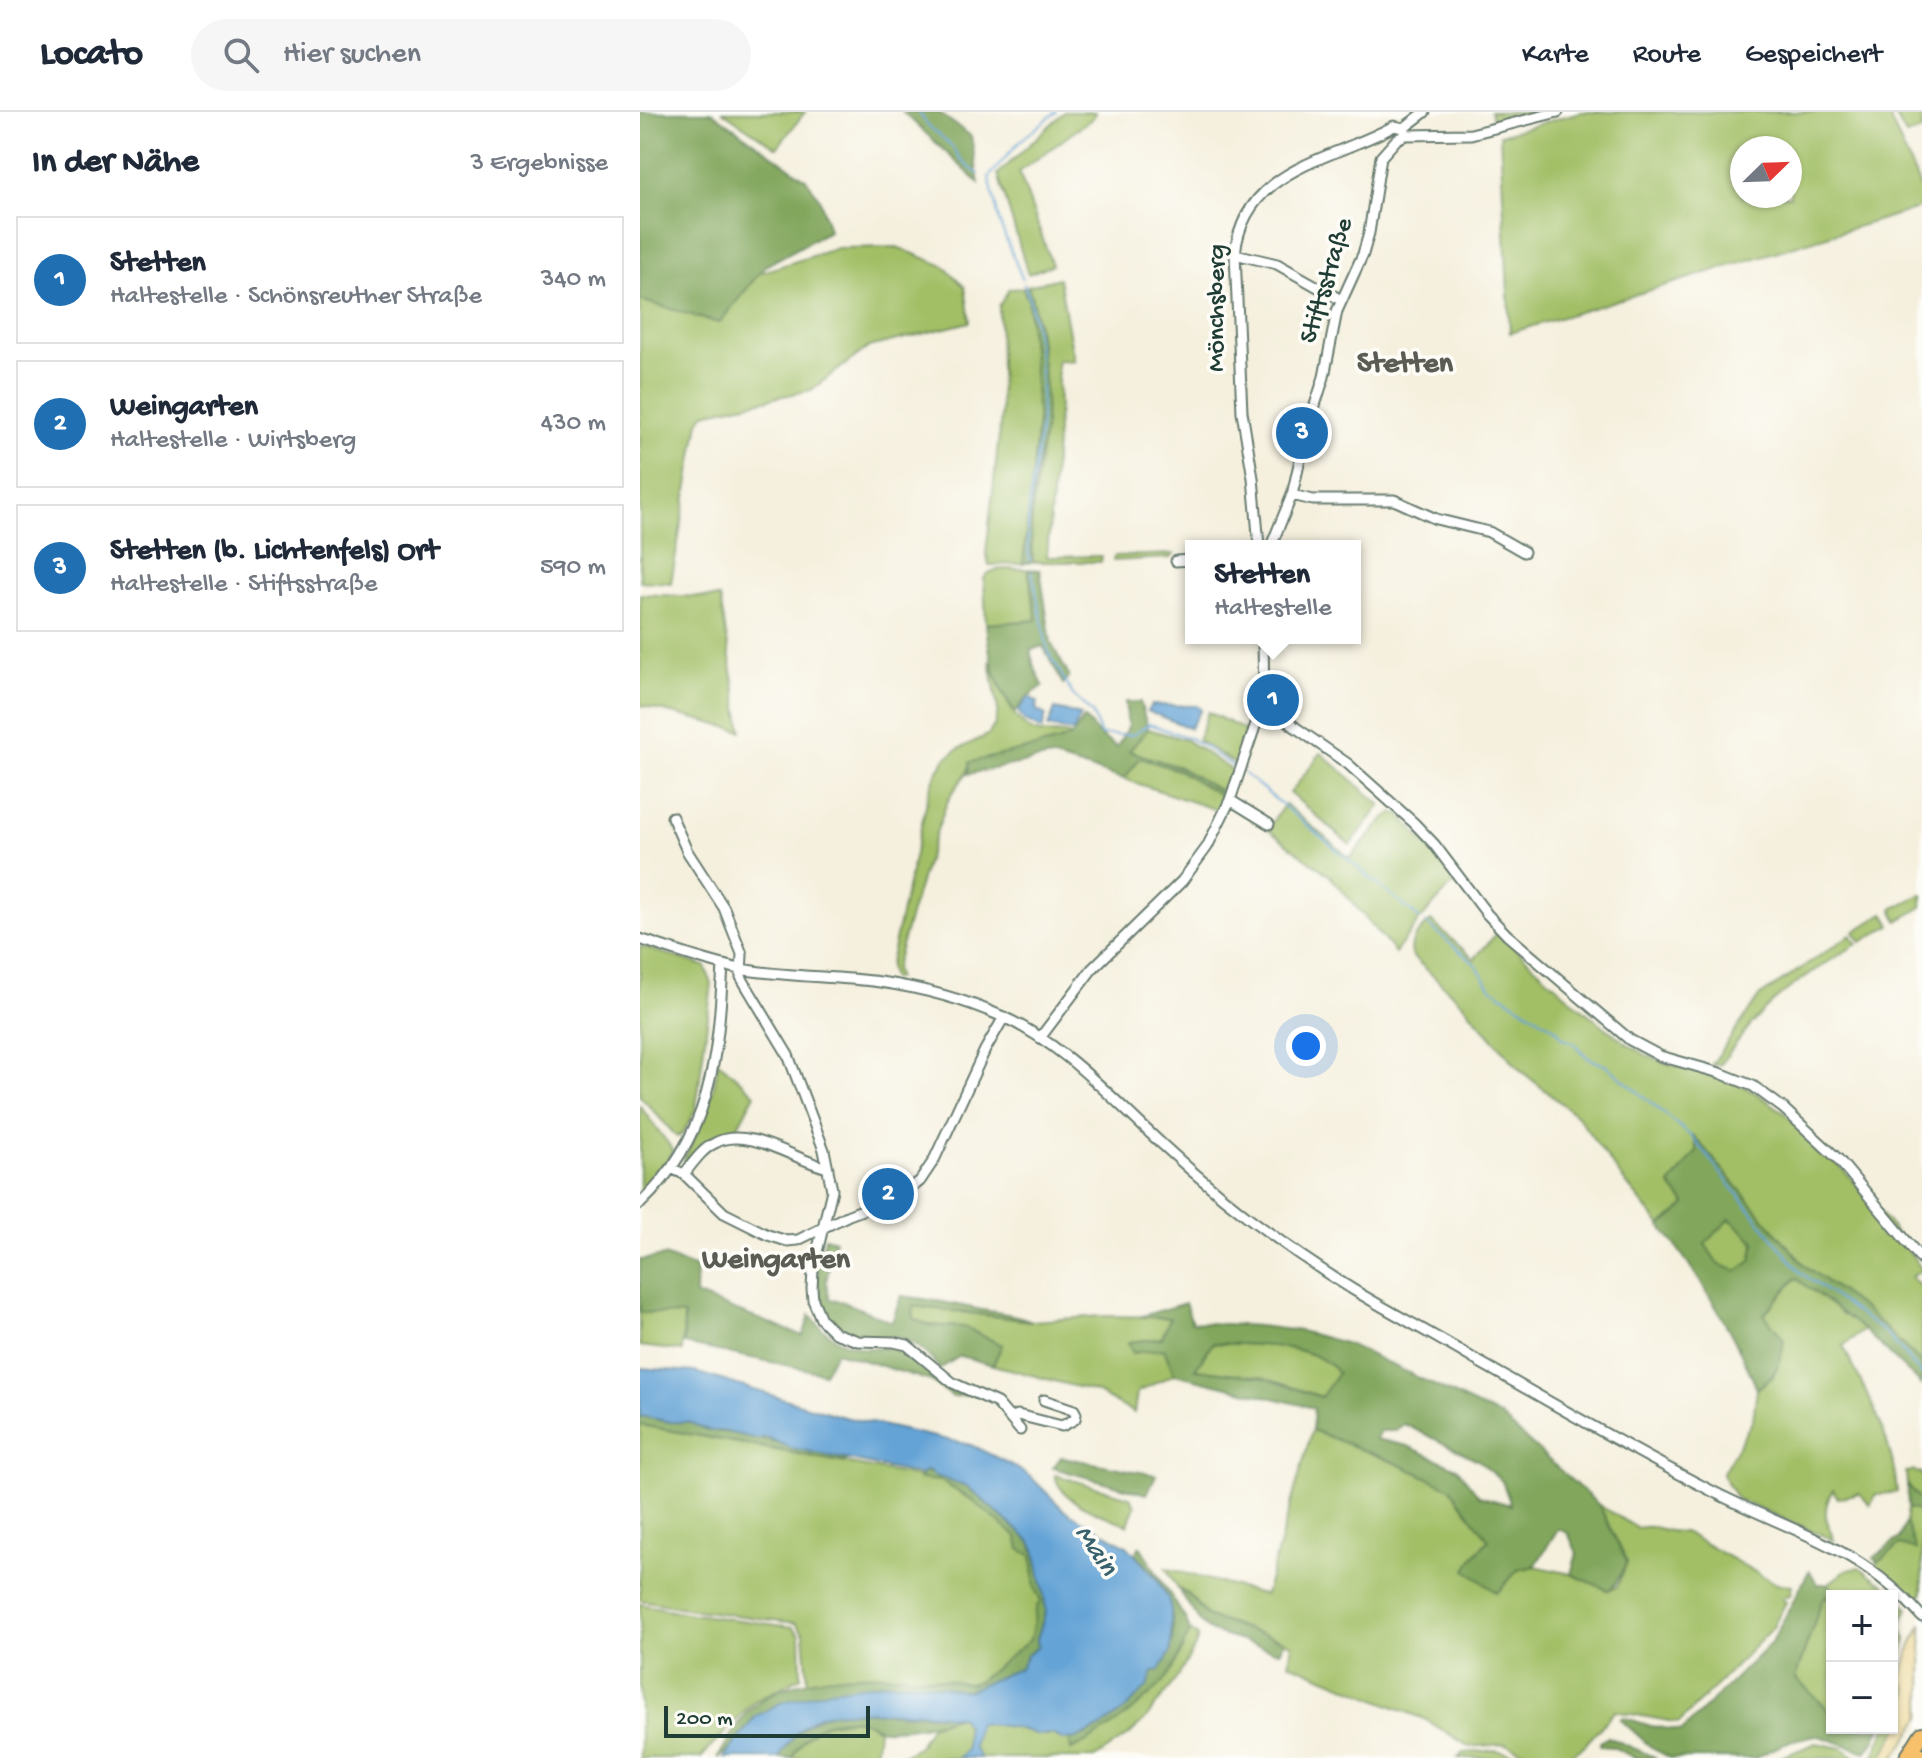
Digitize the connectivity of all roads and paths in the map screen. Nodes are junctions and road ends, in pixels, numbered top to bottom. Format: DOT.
graph roads {
  1 [pos="1425,112"];
  2 [pos="1558,112"];
  3 [pos="1405,132"];
  4 [pos="1235,254"];
  5 [pos="1341,300"];
  6 [pos="1292,495"];
  7 [pos="1258,540"];
  8 [pos="1273,540"];
  9 [pos="1524,552"];
  10 [pos="1185,560"];
  11 [pos="1176,561"];
  12 [pos="1263,644"];
  13 [pos="1264,700"];
  14 [pos="1230,800"];
  15 [pos="672,817"];
  16 [pos="1269,824"];
  17 [pos="640,939"];
  18 [pos="723,965"];
  19 [pos="741,969"];
  20 [pos="1004,1017"];
  21 [pos="1040,1038"];
  22 [pos="828,1168"];
  23 [pos="673,1169"];
  24 [pos="684,1174"];
  25 [pos="640,1204"];
  26 [pos="822,1228"];
  27 [pos="1922,1260"];
  28 [pos="1044,1400"];
  29 [pos="1011,1417"];
  30 [pos="1020,1430"];
  31 [pos="1922,1617"];
  32 [pos="1922,1734"];
  33 [pos="1907,1758"];
  1 -- 3 [label="street, Stiftsstraße"];
  2 -- 3 [label="street"];
  3 -- 4 [label="street, Mönchsberg"];
  3 -- 5 [label="street, Stiftsstraße"];
  4 -- 5 [label="street"];
  4 -- 7 [label="street, Mönchsberg"];
  5 -- 6 [label="street, Stiftsstraße"];
  6 -- 8 [label="street, Stiftsstraße"];
  6 -- 9 [label="street"];
  10 -- 11 [label="street"];
  12 -- 13 [label="street"];
  13 -- 14 [label="street"];
  13 -- 27 [label="street"];
  14 -- 16 [label="street"];
  14 -- 21 [label="street"];
  15 -- 19 [label="street"];
  17 -- 18 [label="street"];
  18 -- 19 [label="street"];
  18 -- 23 [label="street"];
  19 -- 20 [label="street"];
  19 -- 22 [label="street"];
  20 -- 21 [label="street"];
  20 -- 26 [label="street"];
  21 -- 31 [label="street"];
  22 -- 24 [label="street"];
  22 -- 26 [label="street"];
  23 -- 24 [label="street"];
  23 -- 25 [label="street"];
  24 -- 26 [label="street"];
  26 -- 29 [label="street"];
  28 -- 29 [label="street"];
  29 -- 30 [label="street"];
  32 -- 33 [label="highway"];
}
